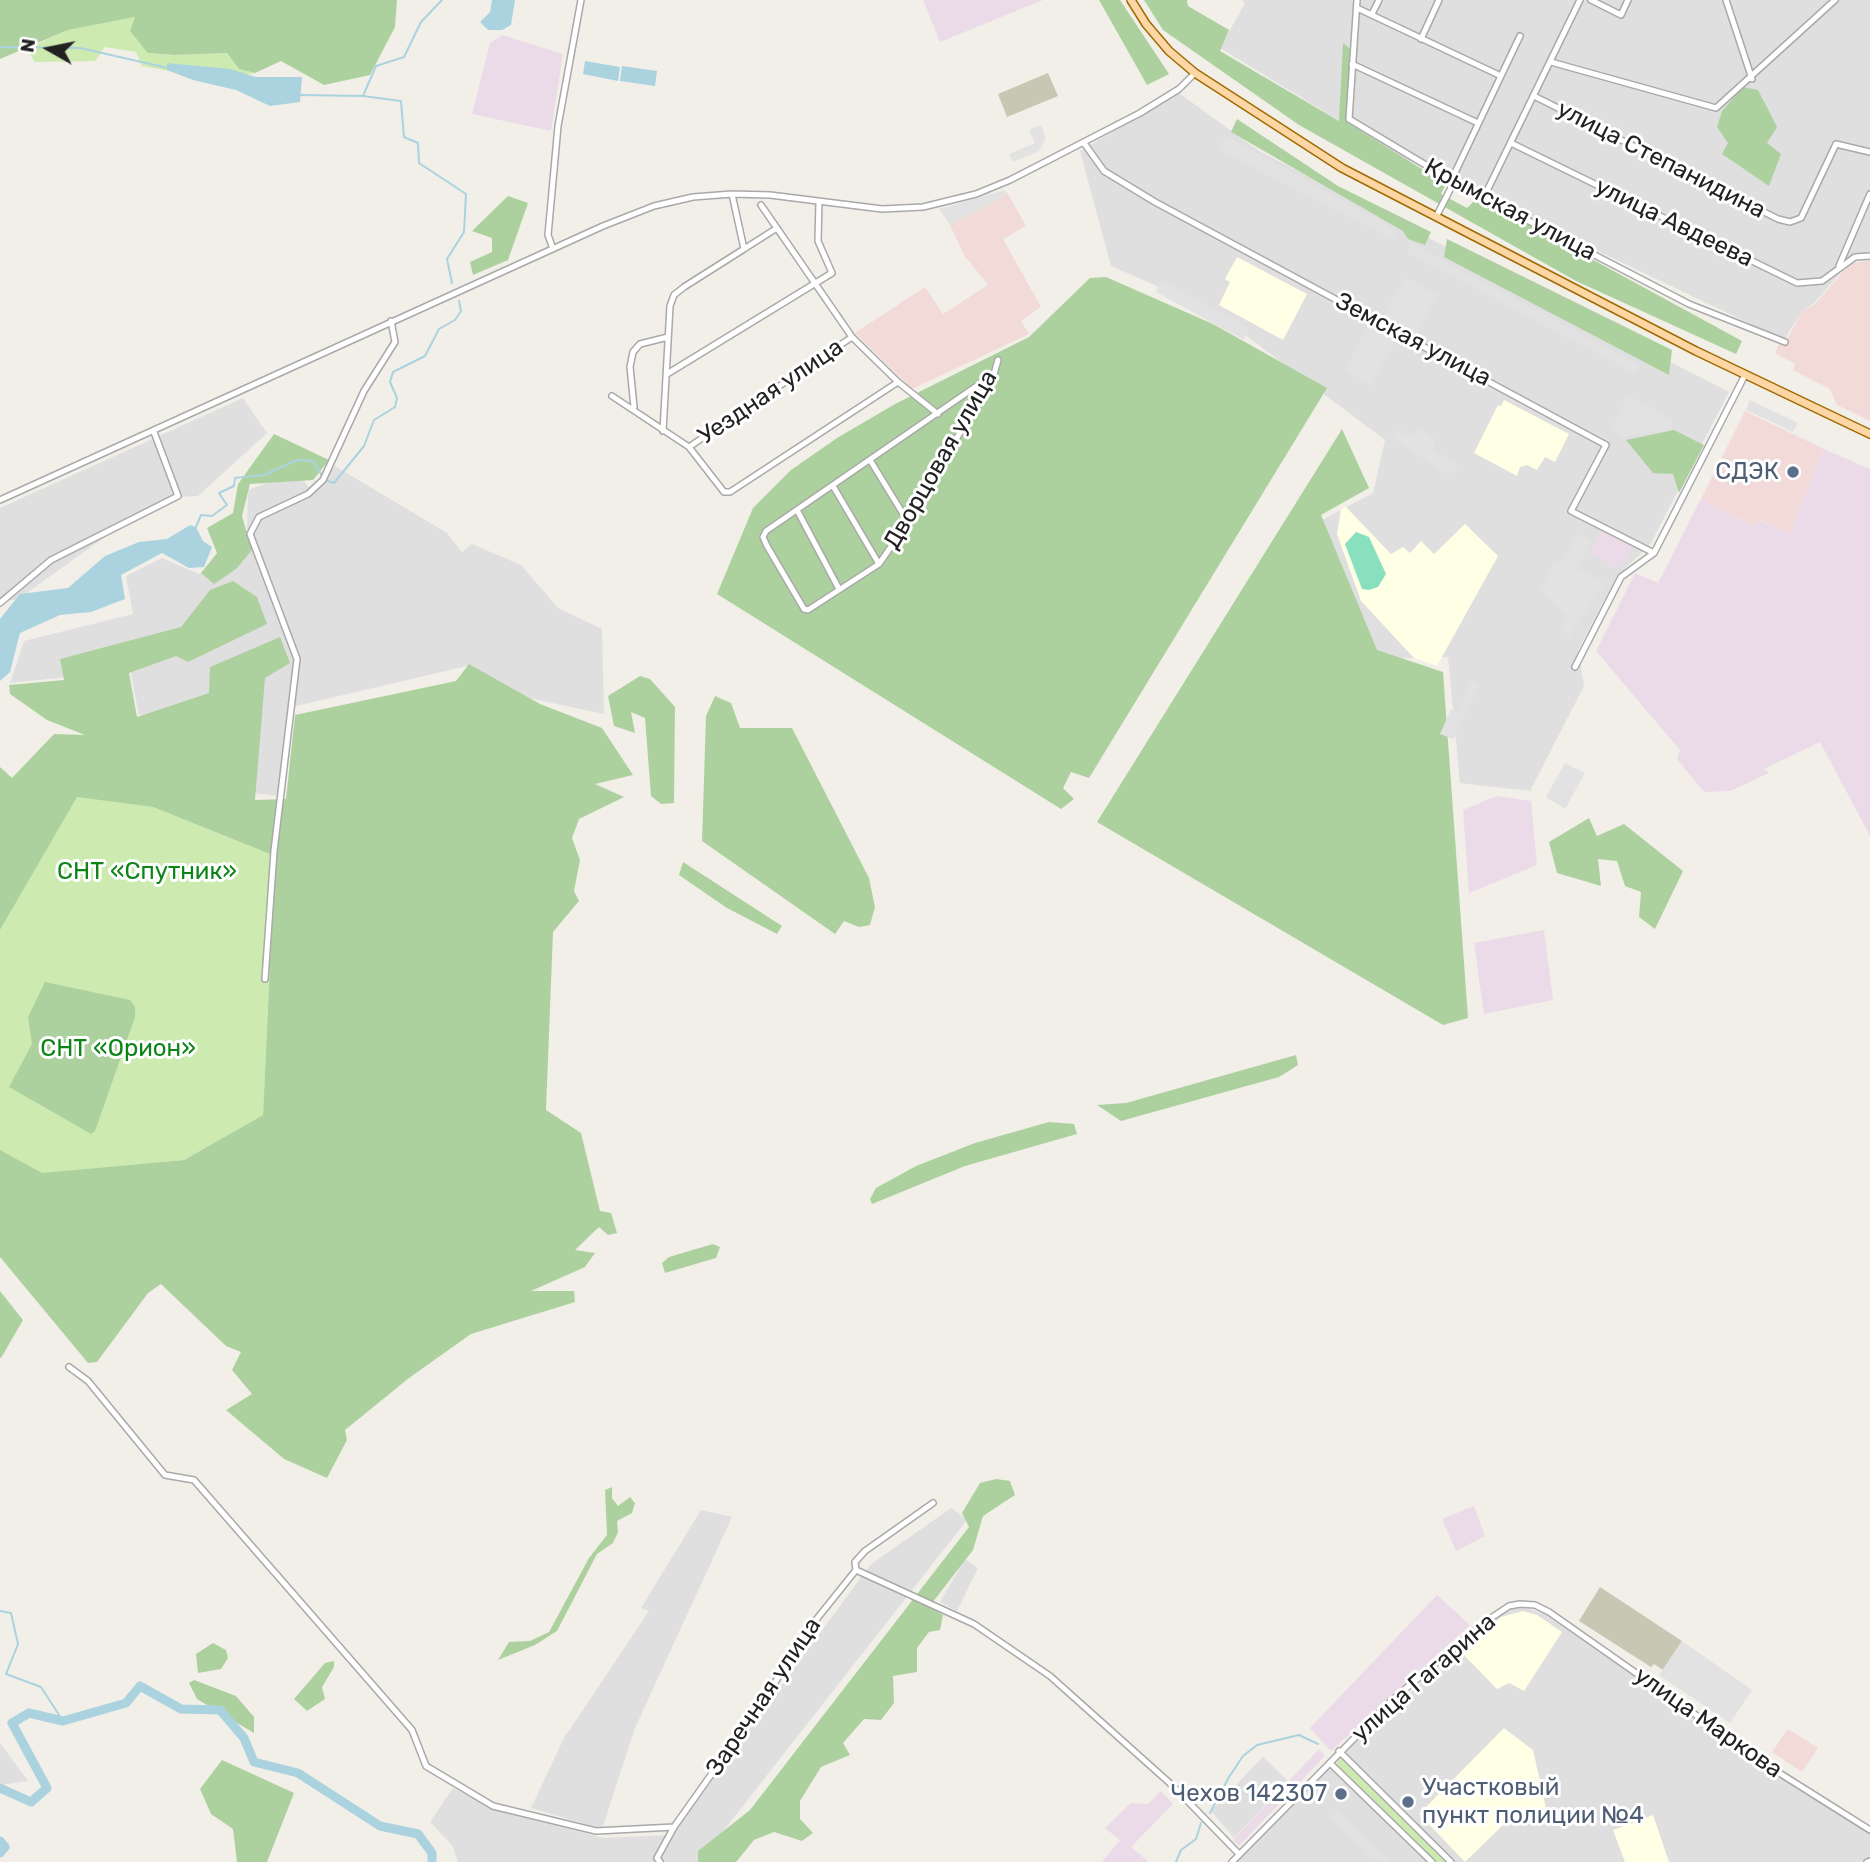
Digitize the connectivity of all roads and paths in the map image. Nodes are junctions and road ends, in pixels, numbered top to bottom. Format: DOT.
graph roads {
  1 [pos="581,0"];
  2 [pos="1131,0"];
  3 [pos="1357,0"];
  4 [pos="1379,0"];
  5 [pos="1439,0"];
  6 [pos="1580,0"];
  7 [pos="1591,0"];
  8 [pos="1628,0"];
  9 [pos="1726,0"];
  10 [pos="1836,0"];
  11 [pos="1357,8"];
  12 [pos="1372,14"];
  13 [pos="1520,36"];
  14 [pos="1420,38"];
  15 [pos="1551,62"];
  16 [pos="1352,64"];
  17 [pos="1195,73"];
  18 [pos="1502,76"];
  19 [pos="1752,79"];
  20 [pos="1534,96"];
  21 [pos="1478,123"];
  22 [pos="1084,143"];
  23 [pos="1511,143"];
  24 [pos="1870,152"];
  25 [pos="1452,182"];
  26 [pos="732,194"];
  27 [pos="1870,194"];
  28 [pos="1484,197"];
  29 [pos="819,201"];
  30 [pos="761,205"];
  31 [pos="1436,217"];
  32 [pos="777,228"];
  33 [pos="553,249"];
  34 [pos="744,249"];
  35 [pos="1870,257"];
  36 [pos="1838,269"];
  37 [pos="815,283"];
  38 [pos="391,321"];
  39 [pos="668,337"];
  40 [pos="852,337"];
  41 [pos="1785,342"];
  42 [pos="999,360"];
  43 [pos="667,374"];
  44 [pos="994,374"];
  45 [pos="1745,375"];
  46 [pos="898,382"];
  47 [pos="612,396"];
  48 [pos="634,407"];
  49 [pos="938,414"];
  50 [pos="663,431"];
  51 [pos="154,432"];
  52 [pos="1870,434"];
  53 [pos="689,447"];
  54 [pos="870,460"];
  55 [pos="833,485"];
  56 [pos="0,500"];
  57 [pos="797,510"];
  58 [pos="908,522"];
  59 [pos="1654,553"];
  60 [pos="879,564"];
  61 [pos="839,589"];
  62 [pos="0,603"];
  63 [pos="1575,667"];
  64 [pos="265,979"];
  65 [pos="69,1367"];
  66 [pos="933,1503"];
  67 [pos="856,1570"];
  68 [pos="1549,1612"];
  69 [pos="1339,1751"];
  70 [pos="1330,1763"];
  71 [pos="674,1827"];
  72 [pos="1870,1830"];
  73 [pos="1239,1854"];
  74 [pos="660,1862"];
  75 [pos="1232,1862"];
  76 [pos="1432,1862"];
  77 [pos="1451,1862"];
  1 -- 33 [label="street"];
  2 -- 17 [label="main road"];
  3 -- 11 [label="street, Крымская улица"];
  4 -- 12 [label="street"];
  5 -- 14 [label="street"];
  6 -- 15 [label="street"];
  7 -- 8 [label="street"];
  9 -- 19 [label="street"];
  10 -- 19 [label="street"];
  11 -- 12 [label="street"];
  11 -- 16 [label="street, Крымская улица"];
  12 -- 14 [label="street"];
  13 -- 18 [label="street"];
  14 -- 18 [label="street"];
  15 -- 19 [label="street"];
  15 -- 20 [label="street"];
  16 -- 21 [label="street"];
  16 -- 25 [label="street, Крымская улица"];
  17 -- 22 [label="street"];
  17 -- 31 [label="main road"];
  18 -- 21 [label="street"];
  20 -- 23 [label="street"];
  20 -- 24 [label="street, улица Степанидина"];
  21 -- 25 [label="street"];
  22 -- 29 [label="street"];
  22 -- 59 [label="street, Земская улица"];
  23 -- 28 [label="street"];
  23 -- 36 [label="street, улица Авдеева"];
  25 -- 28 [label="street, Крымская улица"];
  25 -- 31 [label="street"];
  26 -- 29 [label="street"];
  26 -- 33 [label="street"];
  26 -- 34 [label="street"];
  27 -- 36 [label="street"];
  28 -- 41 [label="street, Крымская улица"];
  29 -- 37 [label="street"];
  30 -- 32 [label="street, Уездная улица"];
  31 -- 45 [label="main road"];
  32 -- 34 [label="street"];
  32 -- 37 [label="street, Уездная улица"];
  33 -- 38 [label="street"];
  34 -- 39 [label="street"];
  35 -- 36 [label="street, улица Авдеева"];
  37 -- 40 [label="street, Уездная улица"];
  37 -- 43 [label="street"];
  38 -- 51 [label="street"];
  38 -- 64 [label="street"];
  39 -- 43 [label="street"];
  39 -- 48 [label="street"];
  40 -- 46 [label="street, Уездная улица"];
  40 -- 53 [label="street, Уездная улица"];
  42 -- 44 [label="street, Дворцовая улица"];
  43 -- 50 [label="street"];
  44 -- 49 [label="street"];
  44 -- 58 [label="street, Дворцовая улица"];
  45 -- 52 [label="main road"];
  45 -- 59 [label="street"];
  46 -- 49 [label="street, Уездная улица"];
  46 -- 53 [label="street"];
  47 -- 48 [label="street"];
  48 -- 50 [label="street"];
  49 -- 54 [label="street"];
  50 -- 53 [label="street"];
  51 -- 56 [label="street"];
  51 -- 62 [label="street"];
  54 -- 55 [label="street"];
  54 -- 58 [label="street"];
  55 -- 57 [label="street"];
  55 -- 60 [label="street"];
  57 -- 61 [label="street"];
  57 -- 61 [label="street, Дворцовая улица"];
  58 -- 60 [label="street, Дворцовая улица"];
  59 -- 63 [label="street"];
  60 -- 61 [label="street, Дворцовая улица"];
  65 -- 71 [label="street"];
  66 -- 67 [label="street, Заречная улица"];
  67 -- 71 [label="street, Заречная улица"];
  67 -- 73 [label="street"];
  68 -- 69 [label="street, улица Гагарина"];
  68 -- 72 [label="street, улица Маркова"];
  69 -- 70 [label="street, улица Гагарина"];
  69 -- 77 [label="street, улица Гагарина"];
  70 -- 73 [label="street, улица Гагарина"];
  70 -- 76 [label="street, улица Гагарина"];
  71 -- 74 [label="street, Заречная улица"];
  73 -- 75 [label="street, улица Гагарина"];
}
